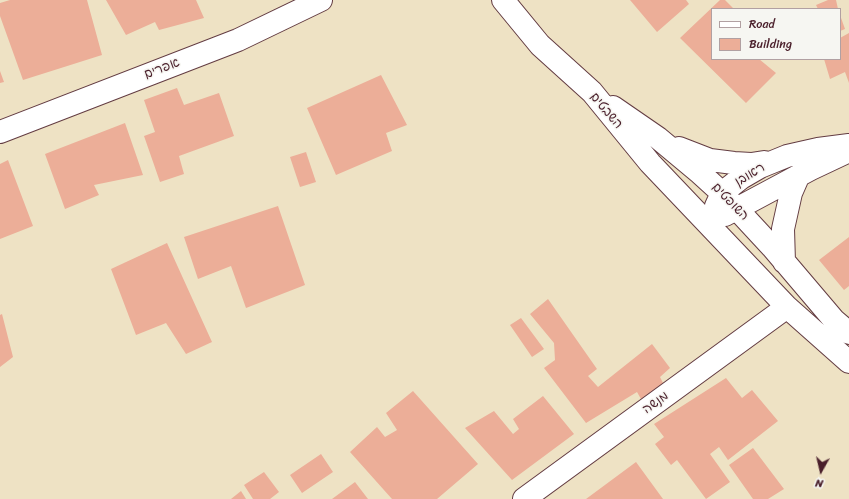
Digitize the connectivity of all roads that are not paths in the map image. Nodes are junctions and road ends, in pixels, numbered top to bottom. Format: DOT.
graph roads {
  1 [pos="321,0"];
  2 [pos="503,0"];
  3 [pos="592,92"];
  4 [pos="0,132"];
  5 [pos="658,138"];
  6 [pos="849,145"];
  7 [pos="849,151"];
  8 [pos="775,160"];
  9 [pos="798,176"];
  10 [pos="722,193"];
  11 [pos="738,209"];
  12 [pos="707,223"];
  13 [pos="784,262"];
  14 [pos="787,307"];
  15 [pos="849,333"];
  16 [pos="849,362"];
  17 [pos="524,499"];
  1 -- 4 [label="street, אפרים"];
  2 -- 3 [label="street, השבטים"];
  3 -- 5 [label="street, השופטים"];
  3 -- 12 [label="street, השבטים"];
  5 -- 8 [label="street"];
  5 -- 10 [label="street, השופטים"];
  6 -- 8 [label="street, ראובן"];
  7 -- 9 [label="street, ראובן"];
  8 -- 10 [label="street, ראובן"];
  9 -- 11 [label="street, ראובן"];
  9 -- 13 [label="street"];
  10 -- 11 [label="street, השופטים"];
  10 -- 12 [label="street, ראובן"];
  11 -- 12 [label="street, ראובן"];
  11 -- 13 [label="street, השופטים"];
  12 -- 14 [label="street"];
  13 -- 15 [label="street, השופטים"];
  14 -- 16 [label="street"];
  14 -- 17 [label="street, מנשה"];
}
